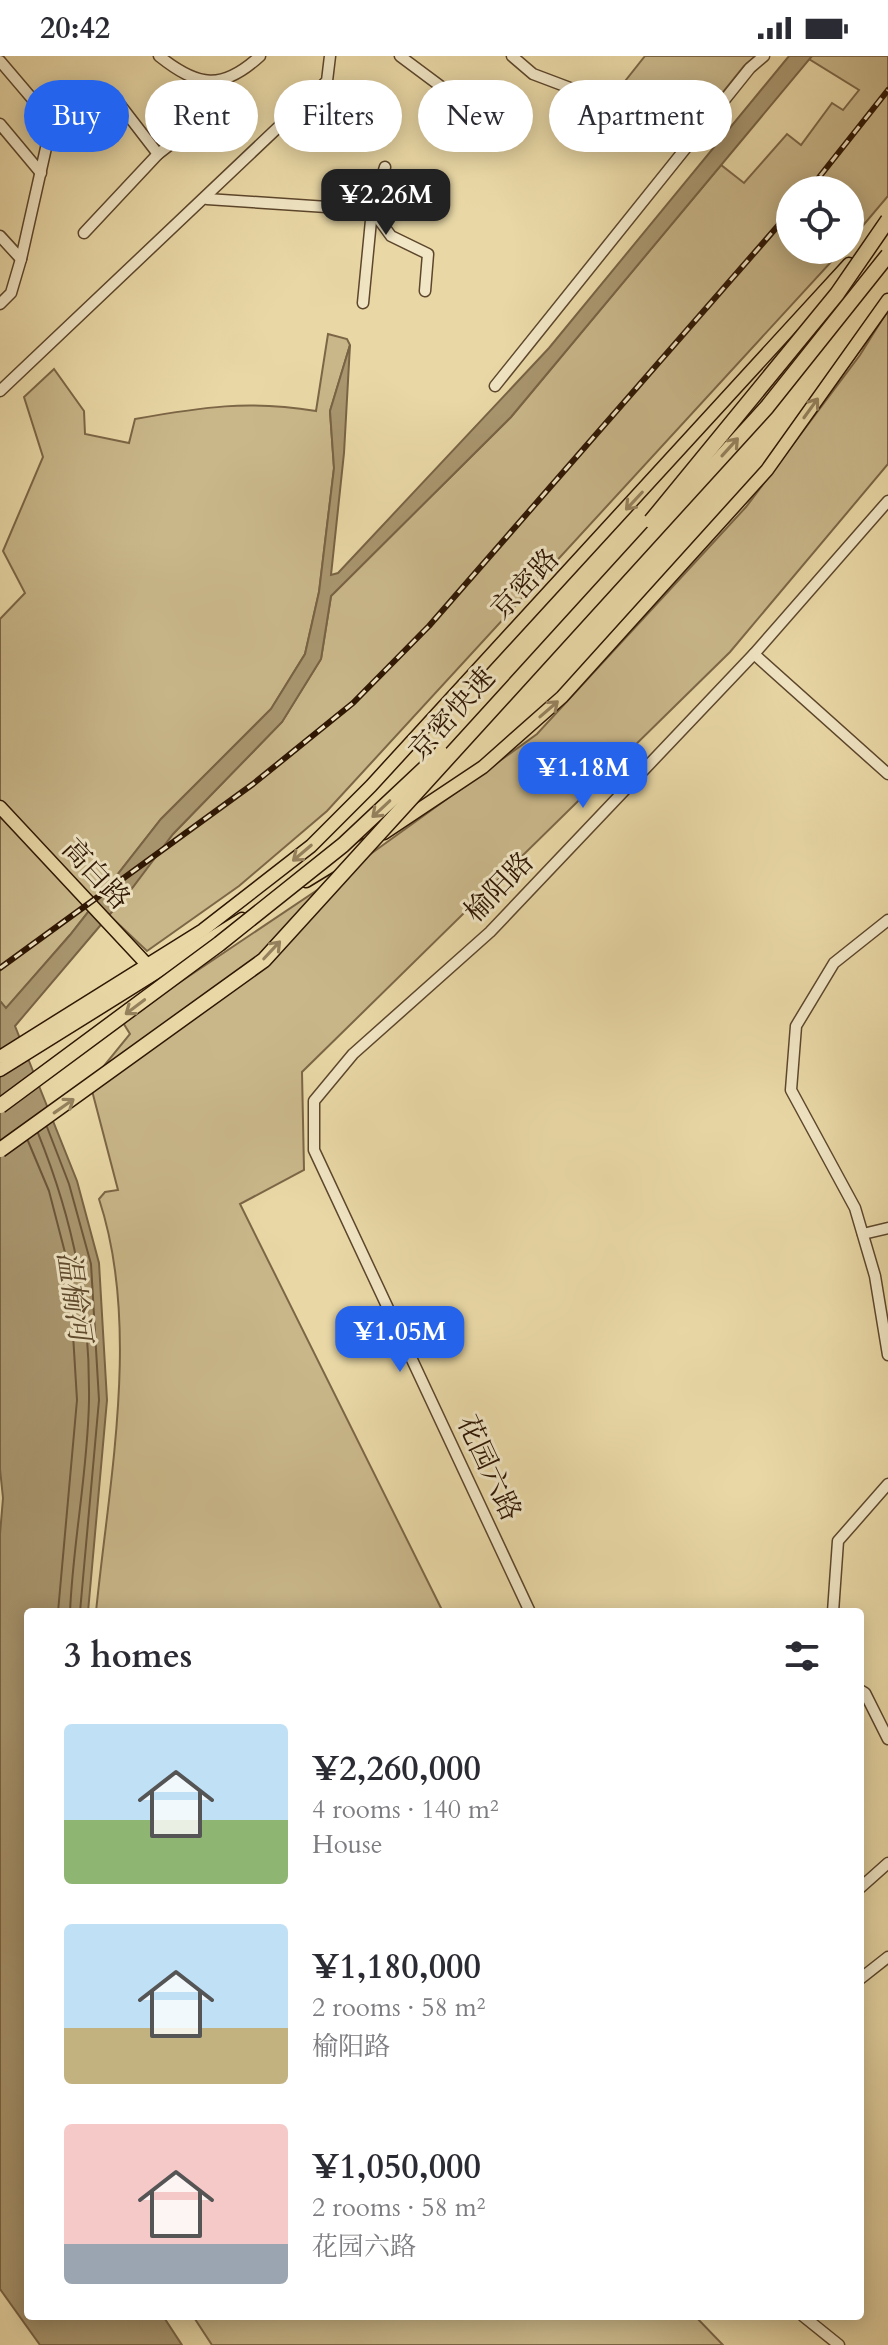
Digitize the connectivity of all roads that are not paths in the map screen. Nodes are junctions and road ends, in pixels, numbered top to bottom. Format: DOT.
graph roads {
  1 [pos="159,56"];
  2 [pos="260,56"];
  3 [pos="330,56"];
  4 [pos="400,56"];
  5 [pos="512,56"];
  6 [pos="764,56"];
  7 [pos="0,61"];
  8 [pos="207,80"];
  9 [pos="223,80"];
  10 [pos="432,80"];
  11 [pos="549,80"];
  12 [pos="129,116"];
  13 [pos="0,124"];
  14 [pos="161,152"];
  15 [pos="158,154"];
  16 [pos="385,167"];
  17 [pos="41,173"];
  18 [pos="207,199"];
  19 [pos="372,210"];
  20 [pos="888,211"];
  21 [pos="888,220"];
  22 [pos="84,233"];
  23 [pos="0,236"];
  24 [pos="888,255"];
  25 [pos="21,259"];
  26 [pos="425,291"];
  27 [pos="888,300"];
  28 [pos="363,303"];
  29 [pos="0,304"];
  30 [pos="495,386"];
  31 [pos="0,391"];
  32 [pos="888,501"];
  33 [pos="754,654"];
  34 [pos="888,774"];
  35 [pos="0,807"];
  36 [pos="888,920"];
  37 [pos="153,970"];
  38 [pos="62,1025"];
  39 [pos="0,1057"];
  40 [pos="0,1070"];
  41 [pos="0,1106"];
  42 [pos="311,1125"];
  43 [pos="0,1150"];
  44 [pos="888,1228"];
  45 [pos="863,1234"];
  46 [pos="888,1355"];
  47 [pos="888,1484"];
  48 [pos="528,1608"];
  49 [pos="833,1608"];
  50 [pos="864,1692"];
  51 [pos="888,1739"];
  52 [pos="888,1863"];
  53 [pos="864,1884"];
  54 [pos="888,1957"];
  55 [pos="864,1976"];
  56 [pos="808,2320"];
  57 [pos="839,2345"];
  1 -- 8 [label="street"];
  2 -- 9 [label="street"];
  3 -- 18 [label="street"];
  4 -- 10 [label="street"];
  5 -- 11 [label="street"];
  6 -- 30 [label="street"];
  7 -- 17 [label="street"];
  12 -- 15 [label="street"];
  13 -- 17 [label="street"];
  14 -- 15 [label="street"];
  15 -- 22 [label="street"];
  16 -- 19 [label="street"];
  17 -- 25 [label="street"];
  18 -- 19 [label="street"];
  18 -- 31 [label="street"];
  19 -- 26 [label="street"];
  19 -- 28 [label="street"];
  20 -- 37 [label="main road, 京密路, one-way"];
  21 -- 41 [label="highway, 京密快速, one-way, bridge"];
  23 -- 25 [label="street"];
  43 -- 24 [label="highway, 京密快速, one-way, bridge"];
  25 -- 29 [label="street"];
  37 -- 27 [label="main road, 京密路, one-way"];
  32 -- 33 [label="street, 榆阳路"];
  33 -- 34 [label="street"];
  33 -- 42 [label="street, 榆阳路"];
  35 -- 37 [label="main road, 高白路"];
  36 -- 45 [label="street"];
  37 -- 38 [label="main road, 京密路"];
  38 -- 39 [label="main road, 京密路"];
  38 -- 40 [label="main road, 京密路"];
  42 -- 48 [label="street, 花园六路"];
  44 -- 45 [label="street"];
  45 -- 46 [label="street"];
  47 -- 49 [label="street"];
  50 -- 51 [label="street"];
  52 -- 53 [label="street"];
  54 -- 55 [label="street"];
  56 -- 57 [label="street"];
}
